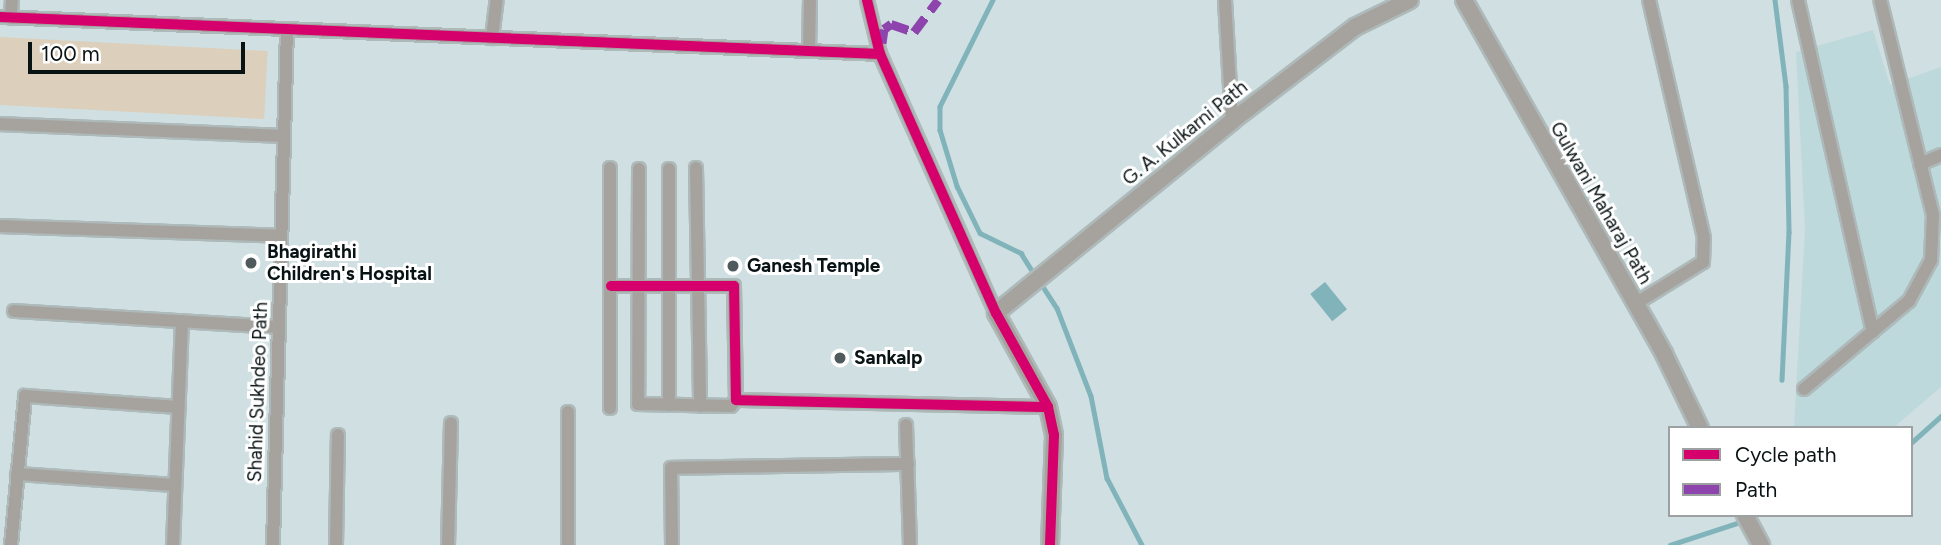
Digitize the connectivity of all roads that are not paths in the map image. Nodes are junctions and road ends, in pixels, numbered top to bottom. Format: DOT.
graph roads {
  1 [pos="12,0"];
  2 [pos="496,0"];
  3 [pos="810,0"];
  4 [pos="867,0"];
  5 [pos="1226,0"];
  6 [pos="1410,0"];
  7 [pos="1464,0"];
  8 [pos="1649,0"];
  9 [pos="1798,0"];
  10 [pos="1880,0"];
  11 [pos="6,18"];
  12 [pos="287,29"];
  13 [pos="492,38"];
  14 [pos="809,51"];
  15 [pos="880,54"];
  16 [pos="1232,121"];
  17 [pos="0,124"];
  18 [pos="284,136"];
  19 [pos="1941,155"];
  20 [pos="1920,164"];
  21 [pos="696,168"];
  22 [pos="610,169"];
  23 [pos="639,169"];
  24 [pos="668,169"];
  25 [pos="0,226"];
  26 [pos="281,236"];
  27 [pos="611,286"];
  28 [pos="637,286"];
  29 [pos="671,286"];
  30 [pos="699,286"];
  31 [pos="1635,304"];
  32 [pos="13,312"];
  33 [pos="996,313"];
  34 [pos="182,321"];
  35 [pos="279,327"];
  36 [pos="1873,331"];
  37 [pos="1804,389"];
  38 [pos="736,400"];
  39 [pos="669,405"];
  40 [pos="700,406"];
  41 [pos="179,407"];
  42 [pos="1048,407"];
  43 [pos="610,408"];
  44 [pos="568,412"];
  45 [pos="451,423"];
  46 [pos="906,425"];
  47 [pos="1699,426"];
  48 [pos="338,435"];
  49 [pos="908,464"];
  50 [pos="18,474"];
  51 [pos="175,485"];
  52 [pos="1746,517"];
  53 [pos="1759,540"];
  54 [pos="12,545"];
  55 [pos="173,545"];
  56 [pos="273,545"];
  57 [pos="336,545"];
  58 [pos="448,545"];
  59 [pos="568,545"];
  60 [pos="672,545"];
  61 [pos="910,545"];
  62 [pos="1050,545"];
  1 -- 11 [label="street"];
  2 -- 13 [label="street"];
  3 -- 14 [label="street"];
  4 -- 15 [label="street"];
  5 -- 16 [label="street"];
  6 -- 16 [label="street, G. A. Kulkarni Path"];
  7 -- 31 [label="street, Gulwani Maharaj Path"];
  8 -- 31 [label="street"];
  9 -- 36 [label="street"];
  10 -- 20 [label="street"];
  11 -- 12 [label="street"];
  12 -- 13 [label="street"];
  12 -- 18 [label="street, Shahid Sukhdeo Path"];
  13 -- 14 [label="street"];
  14 -- 15 [label="street"];
  15 -- 33 [label="street"];
  16 -- 33 [label="street, G. A. Kulkarni Path"];
  17 -- 18 [label="street"];
  18 -- 26 [label="street, Shahid Sukhdeo Path"];
  19 -- 20 [label="street"];
  20 -- 36 [label="street"];
  21 -- 30 [label="street"];
  22 -- 27 [label="street"];
  23 -- 28 [label="street"];
  24 -- 29 [label="street"];
  25 -- 26 [label="street"];
  26 -- 35 [label="street, Shahid Sukhdeo Path"];
  27 -- 28 [label="street"];
  27 -- 43 [label="street"];
  28 -- 29 [label="street"];
  28 -- 39 [label="street"];
  29 -- 30 [label="street"];
  29 -- 39 [label="street"];
  30 -- 38 [label="street"];
  30 -- 40 [label="street"];
  31 -- 47 [label="street, Gulwani Maharaj Path"];
  32 -- 34 [label="street"];
  33 -- 42 [label="street"];
  34 -- 35 [label="street"];
  34 -- 41 [label="street"];
  35 -- 56 [label="street, Shahid Sukhdeo Path"];
  36 -- 37 [label="street"];
  38 -- 40 [label="street"];
  38 -- 42 [label="street"];
  39 -- 40 [label="street"];
  41 -- 50 [label="street"];
  41 -- 51 [label="street"];
  42 -- 62 [label="street"];
  44 -- 59 [label="street"];
  45 -- 58 [label="street"];
  46 -- 49 [label="street"];
  48 -- 57 [label="street"];
  49 -- 60 [label="street"];
  49 -- 61 [label="street"];
  50 -- 51 [label="street"];
  50 -- 54 [label="street"];
  51 -- 55 [label="street"];
  52 -- 53 [label="street"];
}
